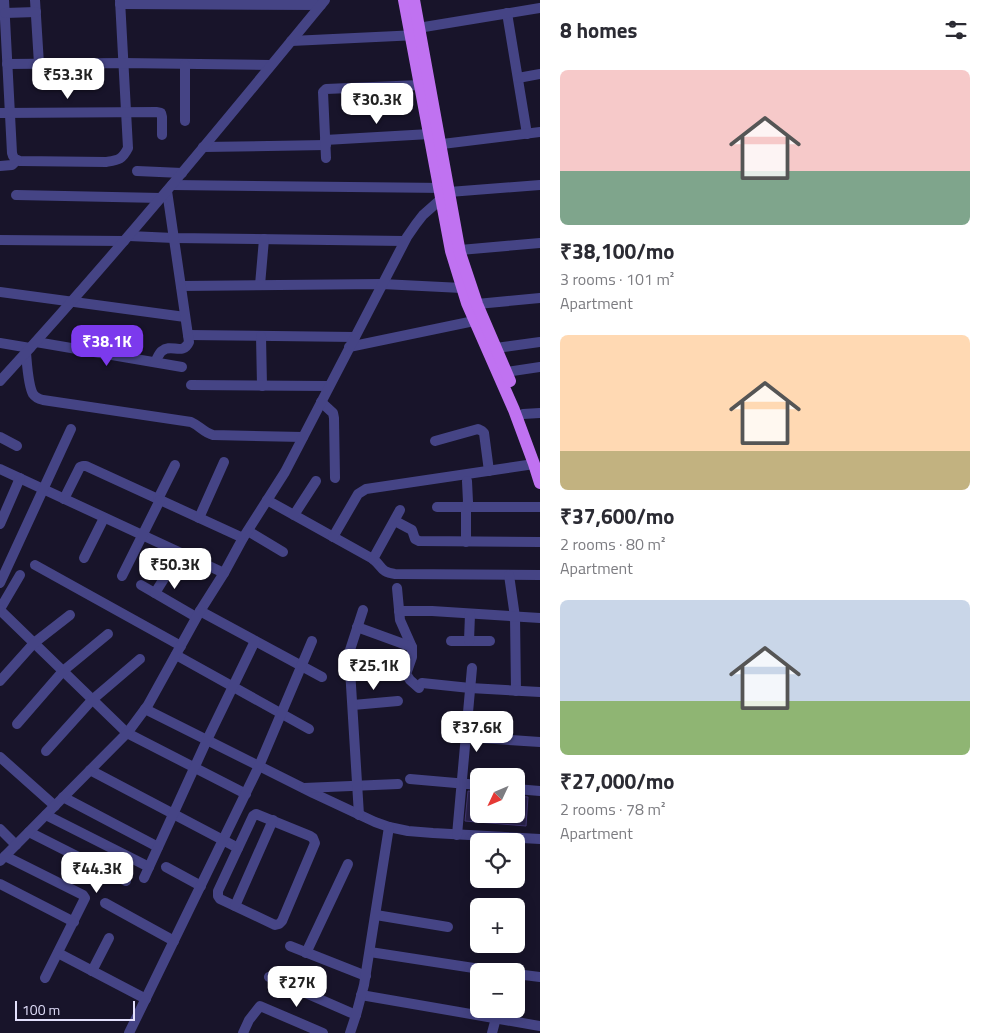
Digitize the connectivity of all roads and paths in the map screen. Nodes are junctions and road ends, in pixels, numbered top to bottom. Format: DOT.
graph roads {
  1 [pos="4,0"];
  2 [pos="35,0"];
  3 [pos="404,0"];
  4 [pos="414,0"];
  5 [pos="120,2"];
  6 [pos="323,2"];
  7 [pos="540,8"];
  8 [pos="36,12"];
  9 [pos="507,13"];
  10 [pos="3,20"];
  11 [pos="416,33"];
  12 [pos="291,41"];
  13 [pos="124,63"];
  14 [pos="39,64"];
  15 [pos="185,64"];
  16 [pos="271,65"];
  17 [pos="5,68"];
  18 [pos="540,74"];
  19 [pos="518,78"];
  20 [pos="420,85"];
  21 [pos="126,111"];
  22 [pos="5,113"];
  23 [pos="185,121"];
  24 [pos="540,132"];
  25 [pos="527,134"];
  26 [pos="162,135"];
  27 [pos="434,141"];
  28 [pos="326,143"];
  29 [pos="203,147"];
  30 [pos="326,158"];
  31 [pos="17,160"];
  32 [pos="0,166"];
  33 [pos="137,171"];
  34 [pos="182,173"];
  35 [pos="540,185"];
  36 [pos="167,191"];
  37 [pos="444,192"];
  38 [pos="16,195"];
  39 [pos="127,238"];
  40 [pos="174,238"];
  41 [pos="264,239"];
  42 [pos="0,240"];
  43 [pos="404,241"];
  44 [pos="540,243"];
  45 [pos="460,250"];
  46 [pos="382,284"];
  47 [pos="260,285"];
  48 [pos="181,286"];
  49 [pos="462,288"];
  50 [pos="0,292"];
  51 [pos="540,298"];
  52 [pos="71,302"];
  53 [pos="477,304"];
  54 [pos="185,317"];
  55 [pos="474,321"];
  56 [pos="188,334"];
  57 [pos="261,336"];
  58 [pos="355,337"];
  59 [pos="540,342"];
  60 [pos="0,343"];
  61 [pos="349,347"];
  62 [pos="31,348"];
  63 [pos="496,348"];
  64 [pos="155,362"];
  65 [pos="182,367"];
  66 [pos="540,367"];
  67 [pos="506,372"];
  68 [pos="0,381"];
  69 [pos="191,385"];
  70 [pos="262,386"];
  71 [pos="329,386"];
  72 [pos="321,402"];
  73 [pos="540,413"];
  74 [pos="523,414"];
  75 [pos="70,429"];
  76 [pos="0,437"];
  77 [pos="303,437"];
  78 [pos="435,441"];
  79 [pos="17,446"];
  80 [pos="537,460"];
  81 [pos="224,462"];
  82 [pos="175,464"];
  83 [pos="0,469"];
  84 [pos="489,471"];
  85 [pos="20,478"];
  86 [pos="335,478"];
  87 [pos="316,481"];
  88 [pos="466,481"];
  89 [pos="540,483"];
  90 [pos="43,489"];
  91 [pos="64,499"];
  92 [pos="159,500"];
  93 [pos="267,500"];
  94 [pos="437,507"];
  95 [pos="466,507"];
  96 [pos="540,507"];
  97 [pos="400,510"];
  98 [pos="294,515"];
  99 [pos="104,518"];
  100 [pos="199,518"];
  101 [pos="395,521"];
  102 [pos="0,524"];
  103 [pos="245,535"];
  104 [pos="143,536"];
  105 [pos="334,537"];
  106 [pos="466,542"];
  107 [pos="540,542"];
  108 [pos="284,552"];
  109 [pos="180,553"];
  110 [pos="84,558"];
  111 [pos="373,560"];
  112 [pos="35,565"];
  113 [pos="224,573"];
  114 [pos="20,575"];
  115 [pos="509,575"];
  116 [pos="540,575"];
  117 [pos="122,576"];
  118 [pos="0,582"];
  119 [pos="141,585"];
  120 [pos="397,588"];
  121 [pos="154,593"];
  122 [pos="0,610"];
  123 [pos="363,610"];
  124 [pos="399,610"];
  125 [pos="198,614"];
  126 [pos="470,614"];
  127 [pos="70,615"];
  128 [pos="515,617"];
  129 [pos="540,618"];
  130 [pos="357,627"];
  131 [pos="108,634"];
  132 [pos="255,640"];
  133 [pos="451,641"];
  134 [pos="469,641"];
  135 [pos="490,641"];
  136 [pos="312,642"];
  137 [pos="34,643"];
  138 [pos="412,648"];
  139 [pos="178,650"];
  140 [pos="140,659"];
  141 [pos="302,666"];
  142 [pos="472,668"];
  143 [pos="63,671"];
  144 [pos="322,677"];
  145 [pos="0,681"];
  146 [pos="233,686"];
  147 [pos="470,688"];
  148 [pos="516,691"];
  149 [pos="540,692"];
  150 [pos="92,700"];
  151 [pos="398,701"];
  152 [pos="353,705"];
  153 [pos="145,710"];
  154 [pos="282,713"];
  155 [pos="16,724"];
  156 [pos="310,728"];
  157 [pos="127,733"];
  158 [pos="466,737"];
  159 [pos="207,740"];
  160 [pos="540,742"];
  161 [pos="46,751"];
  162 [pos="0,757"];
  163 [pos="259,766"];
  164 [pos="194,768"];
  165 [pos="90,770"];
  166 [pos="410,778"];
  167 [pos="461,783"];
  168 [pos="398,784"];
  169 [pos="470,784"];
  170 [pos="358,786"];
  171 [pos="303,788"];
  172 [pos="525,790"];
  173 [pos="540,791"];
  174 [pos="246,794"];
  175 [pos="63,797"];
  176 [pos="55,806"];
  177 [pos="174,814"];
  178 [pos="359,814"];
  179 [pos="46,815"];
  180 [pos="273,820"];
  181 [pos="389,827"];
  182 [pos="0,829"];
  183 [pos="29,832"];
  184 [pos="457,835"];
  185 [pos="540,839"];
  186 [pos="223,840"];
  187 [pos="16,845"];
  188 [pos="158,847"];
  189 [pos="238,848"];
  190 [pos="3,858"];
  191 [pos="348,864"];
  192 [pos="149,867"];
  193 [pos="166,867"];
  194 [pos="144,878"];
  195 [pos="126,881"];
  196 [pos="0,884"];
  197 [pos="201,886"];
  198 [pos="105,903"];
  199 [pos="235,906"];
  200 [pos="376,915"];
  201 [pos="74,922"];
  202 [pos="448,927"];
  203 [pos="109,938"];
  204 [pos="174,941"];
  205 [pos="290,946"];
  206 [pos="370,952"];
  207 [pos="58,953"];
  208 [pos="306,953"];
  209 [pos="470,967"];
  210 [pos="92,971"];
  211 [pos="525,975"];
  212 [pos="366,976"];
  213 [pos="269,977"];
  214 [pos="540,977"];
  215 [pos="45,978"];
  216 [pos="361,995"];
  217 [pos="146,999"];
  218 [pos="470,1014"];
  219 [pos="356,1015"];
  220 [pos="496,1018"];
  221 [pos="540,1026"];
  222 [pos="130,1033"];
  223 [pos="243,1033"];
  224 [pos="323,1033"];
  225 [pos="350,1033"];
  226 [pos="492,1033"];
  1 -- 10 [label="street"];
  2 -- 8 [label="street"];
  3 -- 11 [label="main road"];
  4 -- 11 [label="main road"];
  5 -- 6 [label="street"];
  5 -- 13 [label="street"];
  6 -- 12 [label="street"];
  7 -- 9 [label="street"];
  8 -- 10 [label="street"];
  8 -- 14 [label="street"];
  9 -- 11 [label="street"];
  9 -- 19 [label="street"];
  10 -- 17 [label="street"];
  11 -- 12 [label="street"];
  11 -- 20 [label="main road"];
  11 -- 27 [label="main road"];
  12 -- 16 [label="street"];
  13 -- 14 [label="street"];
  13 -- 15 [label="street"];
  13 -- 21 [label="street"];
  14 -- 17 [label="street"];
  15 -- 16 [label="street"];
  15 -- 23 [label="street"];
  16 -- 29 [label="street"];
  17 -- 22 [label="street"];
  18 -- 19 [label="street"];
  19 -- 25 [label="street"];
  20 -- 27 [label="main road"];
  20 -- 28 [label="street"];
  21 -- 22 [label="street"];
  21 -- 26 [label="street"];
  21 -- 31 [label="street"];
  22 -- 31 [label="street"];
  24 -- 25 [label="street"];
  25 -- 27 [label="street"];
  27 -- 28 [label="street"];
  27 -- 37 [label="main road"];
  28 -- 29 [label="street"];
  28 -- 30 [label="street"];
  29 -- 34 [label="street"];
  31 -- 32 [label="street"];
  33 -- 34 [label="street"];
  34 -- 36 [label="street"];
  35 -- 37 [label="street"];
  36 -- 37 [label="street"];
  36 -- 38 [label="street"];
  36 -- 39 [label="street"];
  36 -- 40 [label="street"];
  37 -- 43 [label="street"];
  37 -- 45 [label="main road"];
  37 -- 49 [label="main road"];
  39 -- 40 [label="street"];
  39 -- 42 [label="street"];
  39 -- 52 [label="street"];
  40 -- 41 [label="street"];
  40 -- 48 [label="street"];
  41 -- 43 [label="street"];
  41 -- 47 [label="street"];
  43 -- 46 [label="street"];
  44 -- 45 [label="street"];
  45 -- 53 [label="main road"];
  46 -- 47 [label="street"];
  46 -- 49 [label="street"];
  46 -- 58 [label="street"];
  47 -- 48 [label="street"];
  48 -- 54 [label="street"];
  49 -- 55 [label="main road"];
  50 -- 52 [label="street"];
  51 -- 53 [label="street"];
  52 -- 54 [label="street"];
  52 -- 62 [label="street"];
  53 -- 63 [label="main road"];
  54 -- 56 [label="street"];
  55 -- 61 [label="street"];
  55 -- 80 [label="main road"];
  56 -- 57 [label="street"];
  56 -- 64 [label="street"];
  57 -- 58 [label="street"];
  57 -- 70 [label="street"];
  58 -- 61 [label="street"];
  59 -- 63 [label="street"];
  60 -- 62 [label="street"];
  61 -- 71 [label="street"];
  62 -- 64 [label="street"];
  62 -- 68 [label="street"];
  62 -- 77 [label="street"];
  63 -- 67 [label="main road"];
  64 -- 65 [label="street"];
  66 -- 67 [label="street"];
  67 -- 74 [label="main road"];
  69 -- 70 [label="street"];
  70 -- 71 [label="street"];
  71 -- 72 [label="street"];
  72 -- 77 [label="street"];
  72 -- 86 [label="street"];
  73 -- 74 [label="street"];
  74 -- 80 [label="main road"];
  75 -- 90 [label="street"];
  76 -- 79 [label="street"];
  77 -- 93 [label="street"];
  78 -- 84 [label="street"];
  80 -- 84 [label="street"];
  80 -- 89 [label="main road"];
  81 -- 100 [label="street"];
  82 -- 92 [label="street"];
  83 -- 85 [label="street"];
  84 -- 105 [label="street"];
  85 -- 90 [label="street"];
  85 -- 102 [label="street"];
  87 -- 98 [label="street"];
  88 -- 95 [label="street"];
  90 -- 91 [label="street"];
  90 -- 118 [label="street"];
  91 -- 92 [label="street"];
  91 -- 99 [label="street"];
  92 -- 100 [label="street"];
  92 -- 104 [label="street"];
  93 -- 98 [label="street"];
  93 -- 103 [label="street"];
  94 -- 95 [label="street"];
  95 -- 96 [label="street"];
  95 -- 106 [label="street"];
  97 -- 101 [label="street"];
  98 -- 105 [label="street"];
  99 -- 104 [label="street"];
  99 -- 110 [label="street"];
  100 -- 103 [label="street"];
  101 -- 106 [label="street"];
  101 -- 111 [label="street"];
  103 -- 108 [label="street"];
  103 -- 113 [label="street"];
  104 -- 109 [label="street"];
  104 -- 117 [label="street"];
  105 -- 111 [label="street"];
  106 -- 107 [label="street"];
  109 -- 113 [label="street"];
  109 -- 121 [label="street"];
  111 -- 115 [label="street"];
  112 -- 139 [label="street"];
  113 -- 125 [label="street"];
  114 -- 122 [label="street"];
  115 -- 116 [label="street"];
  115 -- 128 [label="street"];
  119 -- 121 [label="street"];
  120 -- 124 [label="street"];
  121 -- 125 [label="street"];
  122 -- 137 [label="street"];
  123 -- 130 [label="street"];
  124 -- 126 [label="street"];
  124 -- 138 [label="street"];
  125 -- 132 [label="street"];
  125 -- 139 [label="street"];
  126 -- 128 [label="street"];
  126 -- 134 [label="street"];
  127 -- 137 [label="street"];
  128 -- 129 [label="street"];
  128 -- 148 [label="street"];
  130 -- 138 [label="street"];
  130 -- 152 [label="street"];
  131 -- 143 [label="street"];
  132 -- 141 [label="street"];
  132 -- 146 [label="street"];
  133 -- 134 [label="street"];
  134 -- 135 [label="street"];
  136 -- 141 [label="street"];
  137 -- 143 [label="street"];
  137 -- 145 [label="street"];
  138 -- 147 [label="street"];
  139 -- 146 [label="street"];
  139 -- 153 [label="street"];
  140 -- 150 [label="street"];
  141 -- 144 [label="street"];
  141 -- 154 [label="street"];
  142 -- 147 [label="street"];
  143 -- 150 [label="street"];
  143 -- 155 [label="street"];
  146 -- 154 [label="street"];
  146 -- 159 [label="street"];
  147 -- 148 [label="street"];
  147 -- 158 [label="street"];
  148 -- 149 [label="street"];
  150 -- 157 [label="street"];
  150 -- 161 [label="street"];
  151 -- 152 [label="street"];
  152 -- 170 [label="street"];
  153 -- 157 [label="street"];
  153 -- 159 [label="street"];
  154 -- 156 [label="street"];
  154 -- 163 [label="street"];
  157 -- 164 [label="street"];
  157 -- 165 [label="street"];
  158 -- 160 [label="street"];
  158 -- 167 [label="street"];
  159 -- 163 [label="street"];
  159 -- 164 [label="street"];
  162 -- 176 [label="street"];
  163 -- 171 [label="street"];
  163 -- 174 [label="street"];
  164 -- 174 [label="street"];
  164 -- 177 [label="street"];
  165 -- 175 [label="street"];
  165 -- 177 [label="street"];
  166 -- 167 [label="street"];
  167 -- 169 [label="street"];
  167 -- 184 [label="street"];
  168 -- 170 [label="street"];
  170 -- 171 [label="street"];
  170 -- 178 [label="street"];
  171 -- 178 [label="street"];
  172 -- 173 [label="street"];
  174 -- 186 [label="street"];
  175 -- 176 [label="street"];
  175 -- 188 [label="street"];
  176 -- 179 [label="street"];
  177 -- 186 [label="street"];
  177 -- 188 [label="street"];
  178 -- 181 [label="street"];
  179 -- 183 [label="street"];
  179 -- 192 [label="street"];
  180 -- 189 [label="street"];
  180 -- 199 [label="street"];
  180 -- 199 [label="street"];
  181 -- 184 [label="street"];
  181 -- 200 [label="street"];
  182 -- 187 [label="street"];
  183 -- 187 [label="street"];
  183 -- 195 [label="street"];
  184 -- 185 [label="street"];
  186 -- 189 [label="street"];
  186 -- 197 [label="street"];
  187 -- 190 [label="street"];
  188 -- 192 [label="street"];
  189 -- 199 [label="street"];
  190 -- 201 [label="street"];
  191 -- 208 [label="street"];
  192 -- 194 [label="street"];
  193 -- 197 [label="street"];
  196 -- 201 [label="street"];
  197 -- 204 [label="street"];
  198 -- 204 [label="street"];
  200 -- 202 [label="street"];
  200 -- 206 [label="street"];
  201 -- 207 [label="street"];
  203 -- 210 [label="street"];
  204 -- 217 [label="street"];
  205 -- 208 [label="street"];
  206 -- 209 [label="street"];
  206 -- 212 [label="street"];
  207 -- 210 [label="street"];
  207 -- 215 [label="street"];
  208 -- 212 [label="street"];
  210 -- 217 [label="street"];
  211 -- 214 [label="street"];
  212 -- 216 [label="street"];
  213 -- 219 [label="street"];
  216 -- 218 [label="street"];
  216 -- 219 [label="street"];
  217 -- 222 [label="street"];
  219 -- 225 [label="street"];
  220 -- 221 [label="street"];
  220 -- 226 [label="street"];
  223 -- 224 [label="street"];
}
